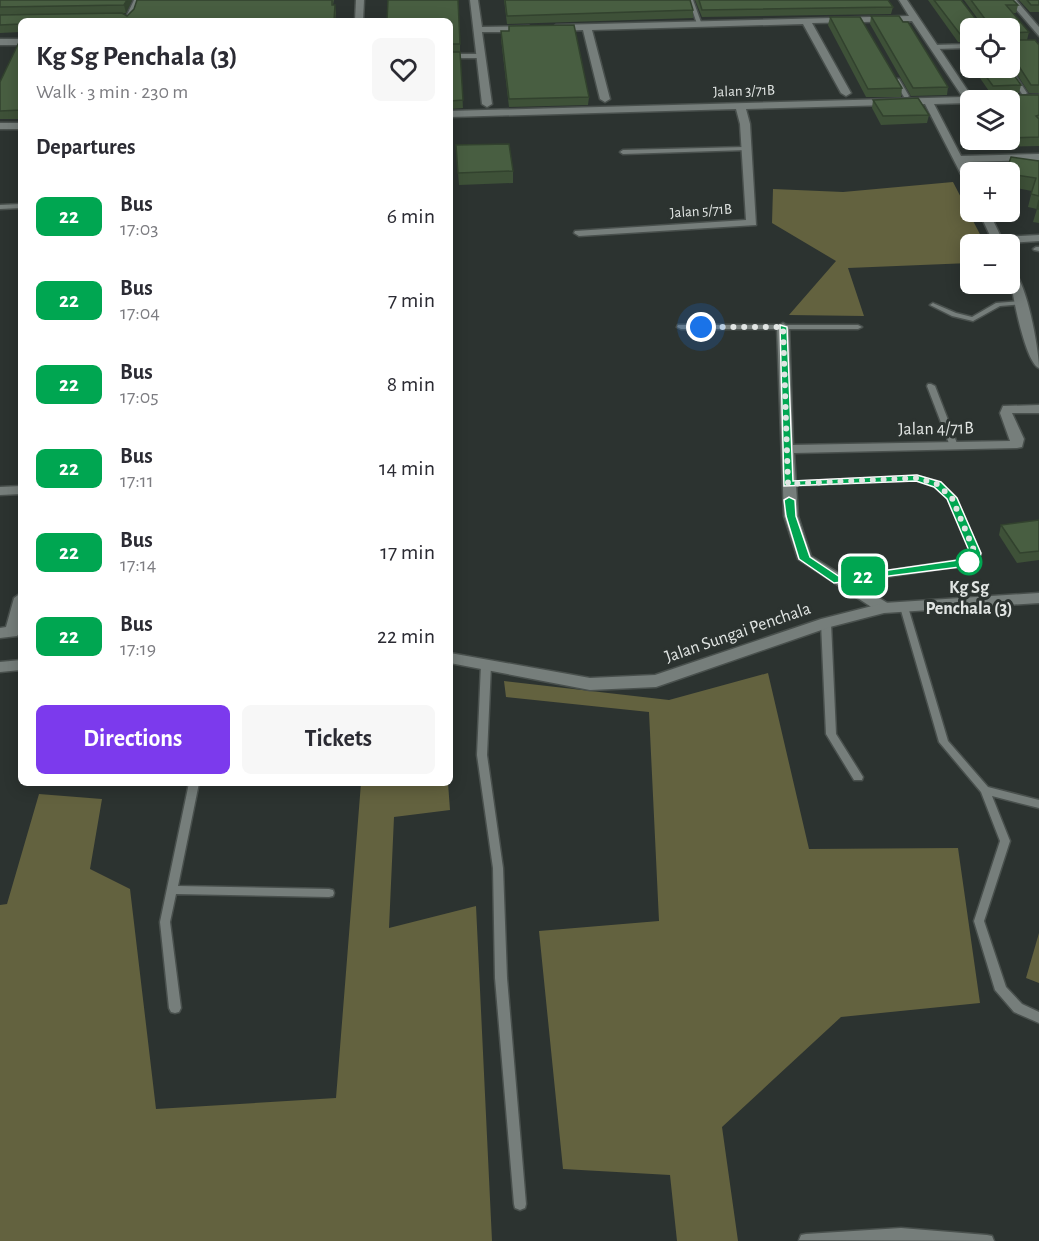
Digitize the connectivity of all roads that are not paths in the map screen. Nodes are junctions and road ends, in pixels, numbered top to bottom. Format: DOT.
graph roads {
  1 [pos="136,0"];
  2 [pos="360,0"];
  3 [pos="474,0"];
  4 [pos="691,0"];
  5 [pos="903,0"];
  6 [pos="1012,0"];
  7 [pos="118,16"];
  8 [pos="128,18"];
  9 [pos="358,18"];
  10 [pos="915,18"];
  11 [pos="862,20"];
  12 [pos="806,21"];
  13 [pos="700,24"];
  14 [pos="587,27"];
  15 [pos="546,28"];
  16 [pos="535,29"];
  17 [pos="867,29"];
  18 [pos="478,30"];
  19 [pos="1039,33"];
  20 [pos="3,42"];
  21 [pos="935,46"];
  22 [pos="960,46"];
  23 [pos="0,54"];
  24 [pos="453,56"];
  25 [pos="481,56"];
  26 [pos="895,77"];
  27 [pos="1014,78"];
  28 [pos="962,90"];
  29 [pos="846,93"];
  30 [pos="1024,93"];
  31 [pos="906,96"];
  32 [pos="1039,98"];
  33 [pos="605,99"];
  34 [pos="928,101"];
  35 [pos="487,104"];
  36 [pos="740,106"];
  37 [pos="453,114"];
  38 [pos="0,126"];
  39 [pos="18,126"];
  40 [pos="745,149"];
  41 [pos="623,152"];
  42 [pos="1039,157"];
  43 [pos="960,159"];
  44 [pos="961,162"];
  45 [pos="18,206"];
  46 [pos="0,207"];
  47 [pos="579,233"];
  48 [pos="1020,244"];
  49 [pos="1038,245"];
  50 [pos="1019,294"];
  51 [pos="1022,303"];
  52 [pos="933,305"];
  53 [pos="681,327"];
  54 [pos="783,327"];
  55 [pos="858,327"];
  56 [pos="1039,364"];
  57 [pos="931,386"];
  58 [pos="1039,409"];
  59 [pos="954,446"];
  60 [pos="787,449"];
  61 [pos="788,484"];
  62 [pos="18,490"];
  63 [pos="0,491"];
  64 [pos="838,581"];
  65 [pos="1039,598"];
  66 [pos="904,607"];
  67 [pos="884,608"];
  68 [pos="18,609"];
  69 [pos="826,624"];
  70 [pos="0,633"];
  71 [pos="453,659"];
  72 [pos="18,665"];
  73 [pos="486,665"];
  74 [pos="0,667"];
  75 [pos="858,777"];
  76 [pos="193,786"];
  77 [pos="985,790"];
  78 [pos="1039,804"];
  79 [pos="171,890"];
  80 [pos="329,893"];
  81 [pos="175,1008"];
  82 [pos="1039,1018"];
  83 [pos="520,1204"];
  84 [pos="806,1240"];
  85 [pos="987,1241"];
  1 -- 8 [label="lane"];
  2 -- 9 [label="street"];
  3 -- 18 [label="street"];
  4 -- 13 [label="lane"];
  5 -- 10 [label="street"];
  6 -- 19 [label="street"];
  7 -- 8 [label="lane"];
  10 -- 11 [label="street"];
  10 -- 21 [label="street"];
  11 -- 12 [label="street"];
  11 -- 17 [label="lane"];
  12 -- 13 [label="street"];
  12 -- 29 [label="street"];
  13 -- 14 [label="street"];
  14 -- 15 [label="street"];
  14 -- 33 [label="street"];
  16 -- 18 [label="street"];
  18 -- 25 [label="street"];
  20 -- 23 [label="street"];
  21 -- 22 [label="lane"];
  21 -- 28 [label="street"];
  24 -- 25 [label="lane"];
  25 -- 35 [label="street"];
  26 -- 31 [label="lane"];
  27 -- 30 [label="lane"];
  32 -- 34 [label="street, Jalan 3/71B"];
  34 -- 36 [label="street, Jalan 3/71B"];
  34 -- 43 [label="street"];
  36 -- 37 [label="street, Jalan 3/71B"];
  36 -- 40 [label="street, Jalan 5/71B"];
  38 -- 39 [label="street"];
  40 -- 41 [label="lane"];
  40 -- 47 [label="street, Jalan 5/71B"];
  42 -- 43 [label="street"];
  43 -- 44 [label="street"];
  45 -- 46 [label="lane"];
  48 -- 49 [label="street"];
  50 -- 51 [label="street"];
  51 -- 52 [label="lane"];
  51 -- 56 [label="street"];
  53 -- 54 [label="lane"];
  54 -- 55 [label="lane"];
  54 -- 60 [label="street"];
  57 -- 59 [label="lane"];
  58 -- 59 [label="street, Jalan 4/71B"];
  59 -- 60 [label="street, Jalan 4/71B"];
  60 -- 61 [label="street"];
  61 -- 64 [label="street"];
  61 -- 64 [label="lane"];
  62 -- 63 [label="street"];
  64 -- 67 [label="street"];
  65 -- 66 [label="street, Jalan Sungai Penchala"];
  66 -- 67 [label="street, Jalan Sungai Penchala"];
  66 -- 77 [label="lane"];
  67 -- 69 [label="street, Jalan Sungai Penchala"];
  68 -- 70 [label="street"];
  69 -- 73 [label="street, Jalan Sungai Penchala"];
  69 -- 75 [label="lane"];
  71 -- 73 [label="street, Jalan Sungai Penchala"];
  72 -- 74 [label="street"];
  73 -- 83 [label="lane"];
  76 -- 79 [label="lane"];
  77 -- 78 [label="lane"];
  77 -- 82 [label="lane"];
  79 -- 80 [label="lane"];
  79 -- 81 [label="lane"];
  84 -- 85 [label="lane"];
}
